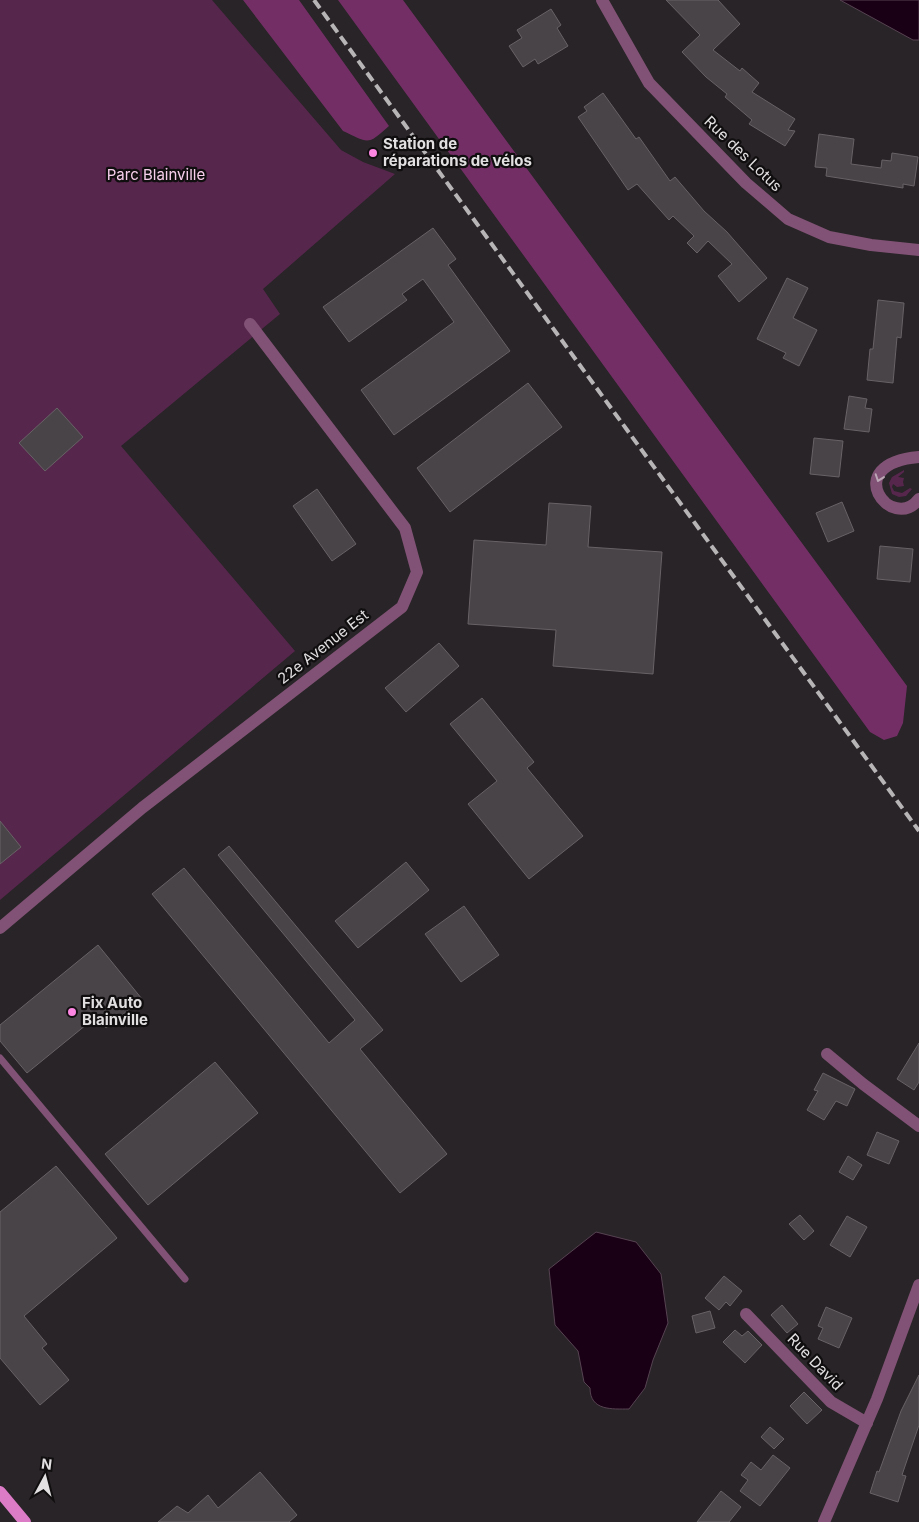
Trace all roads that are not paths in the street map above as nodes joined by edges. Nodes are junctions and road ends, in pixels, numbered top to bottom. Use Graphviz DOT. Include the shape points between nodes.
graph roads {
  1 [pos="602,0"];
  2 [pos="919,250"];
  3 [pos="250,324"];
  4 [pos="919,457"];
  5 [pos="919,499"];
  6 [pos="0,928"];
  7 [pos="827,1054"];
  8 [pos="0,1058"];
  9 [pos="919,1126"];
  10 [pos="185,1278"];
  11 [pos="919,1285"];
  12 [pos="746,1314"];
  13 [pos="868,1423"];
  14 [pos="0,1492"];
  15 [pos="26,1522"];
  16 [pos="824,1522"];
  1 -- 2 [label="street, Rue des Lotus" via="649,82 746,183 788,218 829,237"];
  3 -- 6 [label="street, 22e Avenue Est" via="405,528 417,572 402,607 142,808"];
  4 -- 5 [label="street, one-way" via="886,466 876,484 881,499 894,508 910,507"];
  7 -- 9 [label="street"];
  8 -- 10 [label="lane"];
  11 -- 13 [label="street"];
  12 -- 13 [label="street, Rue David" via="831,1402"];
  13 -- 16 [label="street"];
  14 -- 15 [label="main road"];
}
